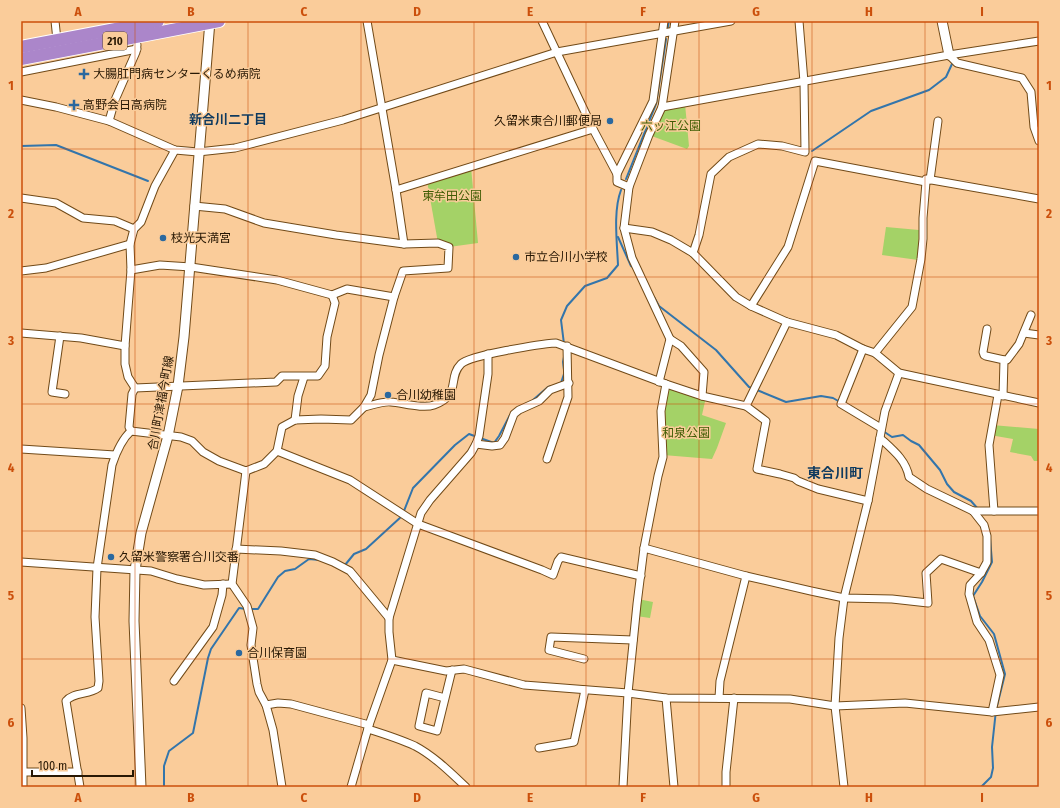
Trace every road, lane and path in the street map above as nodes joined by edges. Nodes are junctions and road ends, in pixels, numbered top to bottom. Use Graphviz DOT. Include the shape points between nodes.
graph roads {
  1 [pos="55,21"];
  2 [pos="158,21"];
  3 [pos="367,21"];
  4 [pos="542,21"];
  5 [pos="664,21"];
  6 [pos="675,21"];
  7 [pos="732,21"];
  8 [pos="799,21"];
  9 [pos="942,21"];
  10 [pos="213,22"];
  11 [pos="674,31"];
  12 [pos="662,34"];
  13 [pos="57,40"];
  14 [pos="1039,41"];
  15 [pos="138,43"];
  16 [pos="21,47"];
  17 [pos="557,52"];
  18 [pos="949,55"];
  19 [pos="21,59"];
  20 [pos="21,72"];
  21 [pos="804,82"];
  22 [pos="21,100"];
  23 [pos="662,107"];
  24 [pos="382,108"];
  25 [pos="109,121"];
  26 [pos="938,121"];
  27 [pos="593,129"];
  28 [pos="1039,141"];
  29 [pos="175,150"];
  30 [pos="198,152"];
  31 [pos="805,152"];
  32 [pos="815,161"];
  33 [pos="617,174"];
  34 [pos="928,181"];
  35 [pos="629,187"];
  36 [pos="396,190"];
  37 [pos="21,198"];
  38 [pos="1039,199"];
  39 [pos="194,206"];
  40 [pos="624,228"];
  41 [pos="134,229"];
  42 [pos="130,244"];
  43 [pos="404,244"];
  44 [pos="693,253"];
  45 [pos="188,266"];
  46 [pos="131,270"];
  47 [pos="21,271"];
  48 [pos="332,295"];
  49 [pos="394,297"];
  50 [pos="751,306"];
  51 [pos="1031,315"];
  52 [pos="787,322"];
  53 [pos="987,329"];
  54 [pos="21,333"];
  55 [pos="1024,333"];
  56 [pos="1039,335"];
  57 [pos="60,336"];
  58 [pos="670,339"];
  59 [pos="564,345"];
  60 [pos="125,346"];
  61 [pos="863,349"];
  62 [pos="875,353"];
  63 [pos="488,354"];
  64 [pos="1004,360"];
  65 [pos="899,373"];
  66 [pos="304,376"];
  67 [pos="569,383"];
  68 [pos="663,383"];
  69 [pos="178,386"];
  70 [pos="135,388"];
  71 [pos="64,394"];
  72 [pos="1000,395"];
  73 [pos="702,396"];
  74 [pos="1039,403"];
  75 [pos="746,406"];
  76 [pos="364,407"];
  77 [pos="295,420"];
  78 [pos="881,428"];
  79 [pos="131,431"];
  80 [pos="168,436"];
  81 [pos="880,438"];
  82 [pos="476,444"];
  83 [pos="21,449"];
  84 [pos="277,451"];
  85 [pos="115,456"];
  86 [pos="547,459"];
  87 [pos="246,471"];
  88 [pos="868,501"];
  89 [pos="973,511"];
  90 [pos="994,511"];
  91 [pos="1039,511"];
  92 [pos="418,524"];
  93 [pos="644,548"];
  94 [pos="236,549"];
  95 [pos="21,562"];
  96 [pos="97,568"];
  97 [pos="136,570"];
  98 [pos="981,573"];
  99 [pos="641,576"];
  100 [pos="746,576"];
  101 [pos="223,584"];
  102 [pos="232,584"];
  103 [pos="844,598"];
  104 [pos="390,618"];
  105 [pos="633,640"];
  106 [pos="584,659"];
  107 [pos="392,660"];
  108 [pos="452,670"];
  109 [pos="174,681"];
  110 [pos="586,690"];
  111 [pos="628,693"];
  112 [pos="445,698"];
  113 [pos="666,698"];
  114 [pos="719,698"];
  115 [pos="734,698"];
  116 [pos="266,704"];
  117 [pos="835,706"];
  118 [pos="1039,707"];
  119 [pos="21,708"];
  120 [pos="992,712"];
  121 [pos="368,727"];
  122 [pos="539,748"];
  123 [pos="22,772"];
  124 [pos="78,772"];
  125 [pos="23,787"];
  126 [pos="80,787"];
  127 [pos="141,787"];
  128 [pos="282,787"];
  129 [pos="351,787"];
  130 [pos="466,787"];
  131 [pos="623,787"];
  132 [pos="674,787"];
  133 [pos="726,787"];
  134 [pos="844,787"];
  1 -- 13 [label="street"];
  2 -- 13 [label="highway, 210"];
  3 -- 24 [label="street"];
  4 -- 17 [label="street"];
  5 -- 12 [label="street"];
  6 -- 11 [label="street"];
  7 -- 11 [label="street"];
  8 -- 21 [label="street"];
  9 -- 18 [label="street"];
  10 -- 15 [label="highway, 210"];
  10 -- 30 [label="street, 合川町津福今町線"];
  11 -- 12 [label="street"];
  11 -- 23 [label="street"];
  12 -- 17 [label="street"];
  12 -- 33 [label="street" via="654,101"];
  13 -- 16 [label="highway, 210"];
  14 -- 18 [label="street"];
  15 -- 19 [label="highway, 210"];
  15 -- 20 [label="street"];
  15 -- 25 [label="street" via="114,100"];
  17 -- 24 [label="street"];
  17 -- 27 [label="street"];
  18 -- 21 [label="street"];
  18 -- 28 [label="street" via="956,63 1022,78 1031,92 1034,127"];
  21 -- 23 [label="street"];
  21 -- 31 [label="street"];
  22 -- 25 [label="street"];
  23 -- 35 [label="street"];
  24 -- 30 [label="street" via="235,148"];
  24 -- 36 [label="street"];
  25 -- 29 [label="street"];
  26 -- 34 [label="street"];
  27 -- 33 [label="street"];
  27 -- 36 [label="street"];
  29 -- 30 [label="street"];
  29 -- 41 [label="street" via="155,186 141,222"];
  30 -- 39 [label="street, 合川町津福今町線"];
  31 -- 32 [label="street"];
  31 -- 44 [label="street" via="782,146 758,144 729,157 711,174"];
  32 -- 34 [label="street"];
  32 -- 50 [label="street" via="788,247"];
  33 -- 35 [label="street" via="617,182"];
  34 -- 38 [label="street"];
  34 -- 62 [label="street" via="922,218 921,259 912,307"];
  35 -- 40 [label="street"];
  36 -- 43 [label="street"];
  37 -- 41 [label="street" via="56,203 83,218 115,221"];
  39 -- 43 [label="street" via="225,209 264,223"];
  39 -- 45 [label="street, 合川町津福今町線"];
  40 -- 44 [label="street" via="652,232"];
  40 -- 58 [label="street" via="632,258"];
  41 -- 42 [label="street"];
  42 -- 46 [label="street"];
  42 -- 47 [label="street" via="46,268"];
  43 -- 49 [label="street" via="438,243 449,247 448,268 403,271"];
  44 -- 50 [label="street" via="736,297"];
  45 -- 46 [label="street" via="160,265"];
  45 -- 48 [label="street" via="277,280"];
  45 -- 69 [label="street, 合川町津福今町線"];
  46 -- 60 [label="street"];
  48 -- 49 [label="street" via="347,289"];
  48 -- 66 [label="street" via="335,303 327,337 325,366 318,376"];
  49 -- 76 [label="street" via="371,395"];
  50 -- 52 [label="street"];
  51 -- 55 [label="street"];
  52 -- 61 [label="street" via="836,335"];
  52 -- 75 [label="street"];
  53 -- 64 [label="street" via="984,355"];
  54 -- 57 [label="street"];
  55 -- 56 [label="street"];
  55 -- 64 [label="street" via="1019,344 1007,360"];
  57 -- 60 [label="street"];
  57 -- 71 [label="street" via="52,392"];
  58 -- 68 [label="street"];
  58 -- 73 [label="street" via="681,346 704,372"];
  59 -- 63 [label="street" via="546,343"];
  59 -- 67 [label="street"];
  59 -- 68 [label="street"];
  60 -- 70 [label="street" via="128,377"];
  61 -- 62 [label="street"];
  61 -- 78 [label="street" via="841,404"];
  62 -- 65 [label="street"];
  63 -- 76 [label="street" via="461,364 456,373 453,390 447,398 433,406 390,402"];
  63 -- 82 [label="street" via="488,374"];
  64 -- 72 [label="street"];
  65 -- 72 [label="street"];
  65 -- 78 [label="street"];
  66 -- 69 [label="street" via="282,376 276,382"];
  66 -- 77 [label="street"];
  67 -- 82 [label="street" via="550,390 539,401 514,414 506,438 500,445"];
  67 -- 86 [label="street" via="568,397"];
  68 -- 73 [label="street"];
  68 -- 93 [label="street" via="663,458"];
  69 -- 70 [label="street"];
  69 -- 80 [label="street, 合川町津福今町線"];
  70 -- 79 [label="street" via="132,394 129,427"];
  72 -- 74 [label="street"];
  72 -- 90 [label="street" via="989,445"];
  73 -- 75 [label="street"];
  75 -- 88 [label="street" via="766,421 757,469 794,478 818,489"];
  76 -- 77 [label="street" via="351,420"];
  77 -- 84 [label="street" via="282,427"];
  78 -- 81 [label="street"];
  79 -- 80 [label="street"];
  79 -- 85 [label="street" via="125,436"];
  80 -- 87 [label="street" via="181,437 219,461"];
  80 -- 97 [label="street, 合川町津福今町線" via="141,532"];
  81 -- 88 [label="street"];
  81 -- 89 [label="street" via="900,457 908,469 909,478"];
  82 -- 92 [label="street" via="430,500 421,513"];
  83 -- 85 [label="street"];
  84 -- 87 [label="street" via="264,464"];
  84 -- 92 [label="street" via="350,480"];
  85 -- 96 [label="street"];
  87 -- 94 [label="street"];
  88 -- 103 [label="street"];
  89 -- 90 [label="street"];
  89 -- 98 [label="street" via="984,525 987,536 987,562"];
  90 -- 91 [label="street"];
  92 -- 99 [label="street" via="553,575 561,557"];
  92 -- 104 [label="street"];
  93 -- 99 [label="street"];
  93 -- 100 [label="street"];
  94 -- 102 [label="street"];
  94 -- 104 [label="street" via="315,555 333,562 350,571"];
  95 -- 96 [label="street"];
  96 -- 97 [label="street"];
  96 -- 124 [label="street" via="95,618 98,688 69,697 66,701"];
  97 -- 101 [label="street" via="151,571 204,585"];
  97 -- 127 [label="street, 合川町津福今町線" via="134,621"];
  98 -- 103 [label="street" via="941,559 926,572 928,603"];
  98 -- 120 [label="street" via="970,584 969,594 977,622 990,640 1000,675"];
  99 -- 105 [label="street"];
  100 -- 103 [label="street"];
  100 -- 114 [label="street" via="720,681"];
  101 -- 102 [label="street"];
  101 -- 109 [label="street" via="213,627"];
  102 -- 116 [label="street" via="247,606 253,628 252,645 259,692"];
  103 -- 117 [label="street"];
  104 -- 107 [label="street"];
  105 -- 106 [label="street" via="551,637 548,650"];
  105 -- 111 [label="street"];
  107 -- 108 [label="street"];
  107 -- 121 [label="street"];
  108 -- 110 [label="street" via="464,669 524,685"];
  108 -- 112 [label="street"];
  110 -- 111 [label="street"];
  110 -- 122 [label="street" via="574,742"];
  111 -- 113 [label="street"];
  111 -- 131 [label="street"];
  112 -- 112 [label="street" via="437,731 419,726 426,693"];
  113 -- 114 [label="street"];
  113 -- 132 [label="street"];
  114 -- 115 [label="street"];
  115 -- 117 [label="street" via="790,699"];
  115 -- 133 [label="street"];
  116 -- 121 [label="street" via="291,704"];
  116 -- 128 [label="street"];
  117 -- 120 [label="street" via="904,703"];
  117 -- 134 [label="street"];
  118 -- 120 [label="street"];
  119 -- 123 [label="street"];
  121 -- 129 [label="street"];
  121 -- 130 [label="street" via="416,746"];
  123 -- 124 [label="street"];
  123 -- 125 [label="street"];
  124 -- 126 [label="street"];
}
